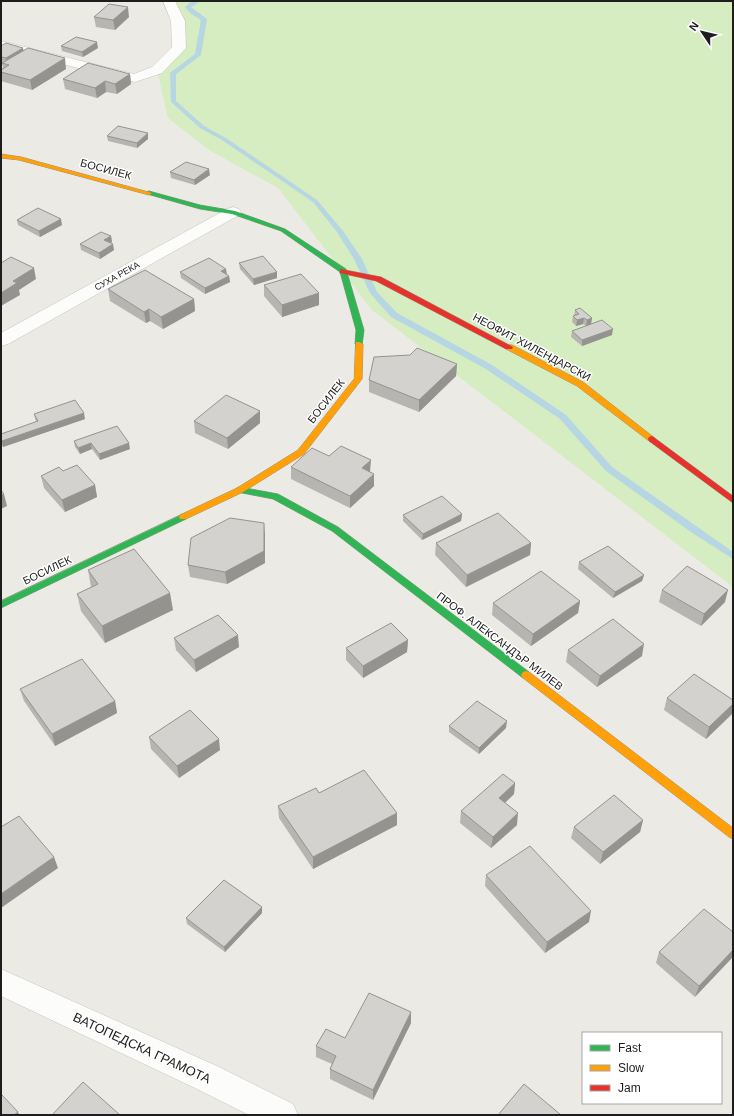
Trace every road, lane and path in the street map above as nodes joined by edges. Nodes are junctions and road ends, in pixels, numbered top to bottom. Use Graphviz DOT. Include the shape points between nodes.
graph roads {
  1 [pos="169,1"];
  2 [pos="1,45"];
  3 [pos="1,156"];
  4 [pos="233,212"];
  5 [pos="343,271"];
  6 [pos="1,340"];
  7 [pos="240,490"];
  8 [pos="733,500"];
  9 [pos="1,605"];
  10 [pos="733,834"];
  11 [pos="1,982"];
  12 [pos="282,1115"];
  1 -- 2 [label="street" via="178,20 179,48 157,70 135,78"];
  3 -- 4 [label="street, БОСИЛЕК" via="19,158 200,207"];
  4 -- 5 [label="street, БОСИЛЕК" via="283,230"];
  4 -- 6 [label="street, СУХА РЕКА"];
  5 -- 7 [label="street, БОСИЛЕК" via="360,330 358,379 301,452"];
  5 -- 8 [label="street, НЕОФИТ ХИЛЕНДАРСКИ" via="378,279 580,384"];
  7 -- 9 [label="street, БОСИЛЕК"];
  7 -- 10 [label="street, ПРОФ. АЛЕКСАНДЪР МИЛЕВ" via="275,496 335,529"];
  11 -- 12 [label="street, ВАТОПЕДСКА ГРАМОТА"];
}
